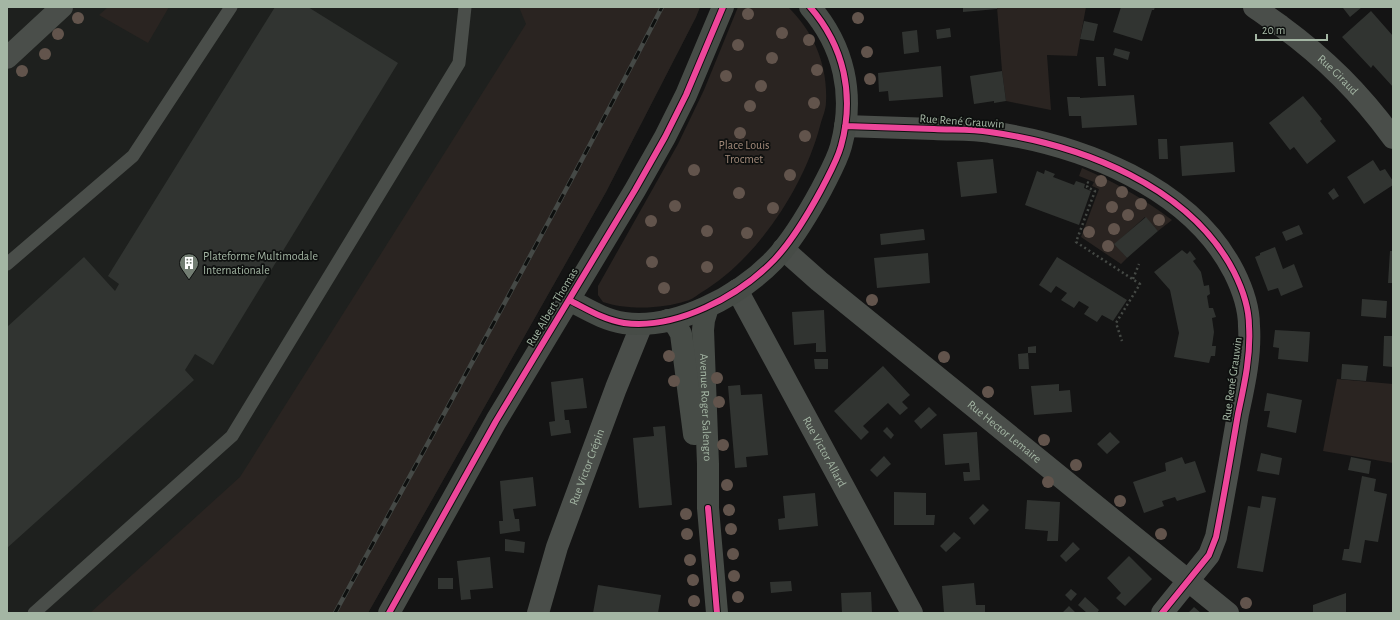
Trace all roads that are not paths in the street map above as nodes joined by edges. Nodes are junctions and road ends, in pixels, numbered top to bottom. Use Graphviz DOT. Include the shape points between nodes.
graph roads {
  1 [pos="62,7"];
  2 [pos="231,7"];
  3 [pos="465,7"];
  4 [pos="723,7"];
  5 [pos="810,7"];
  6 [pos="1254,7"];
  7 [pos="7,58"];
  8 [pos="845,126"];
  9 [pos="1393,138"];
  10 [pos="783,249"];
  11 [pos="7,264"];
  12 [pos="737,290"];
  13 [pos="569,300"];
  14 [pos="708,307"];
  15 [pos="668,320"];
  16 [pos="642,324"];
  17 [pos="708,508"];
  18 [pos="1187,581"];
  19 [pos="34,613"];
  20 [pos="388,613"];
  21 [pos="538,613"];
  22 [pos="717,613"];
  23 [pos="912,613"];
  24 [pos="1162,613"];
  25 [pos="1228,613"];
  1 -- 7 [label="street"];
  2 -- 11 [label="lane" via="133,156"];
  3 -- 19 [label="lane" via="459,63 232,436"];
  4 -- 13 [label="street, Rue Albert Thomas" via="686,95 665,137"];
  5 -- 8 [label="street" via="824,23 841,59 847,103"];
  6 -- 9 [label="street, Rue Giraud" via="1301,41 1345,80"];
  8 -- 10 [label="street" via="833,167 804,219"];
  8 -- 18 [label="street, Rue René Grauwin" via="989,132 1041,142 1083,155 1133,177 1171,200 1208,232 1218,245 1241,288 1248,312 1248,360 1216,537 1209,555"];
  10 -- 12 [label="street" via="773,261"];
  10 -- 18 [label="street, Rue Hector Lemaire"];
  12 -- 14 [label="street"];
  12 -- 23 [label="street, Rue Victor Allard"];
  13 -- 16 [label="street" via="599,316 625,323"];
  13 -- 20 [label="street, Rue Albert Thomas" via="496,421"];
  14 -- 15 [label="street"];
  14 -- 17 [label="street, Avenue Roger Salengro" via="703,330"];
  15 -- 16 [label="street"];
  15 -- 17 [label="street, Avenue Roger Salengro" via="676,325 681,334 695,446"];
  16 -- 21 [label="street, Rue Victor Crépin" via="557,547"];
  17 -- 22 [label="street, Avenue Roger Salengro"];
  18 -- 24 [label="street, Rue René Grauwin"];
  18 -- 25 [label="street, Rue Hector Lemaire"];
}
